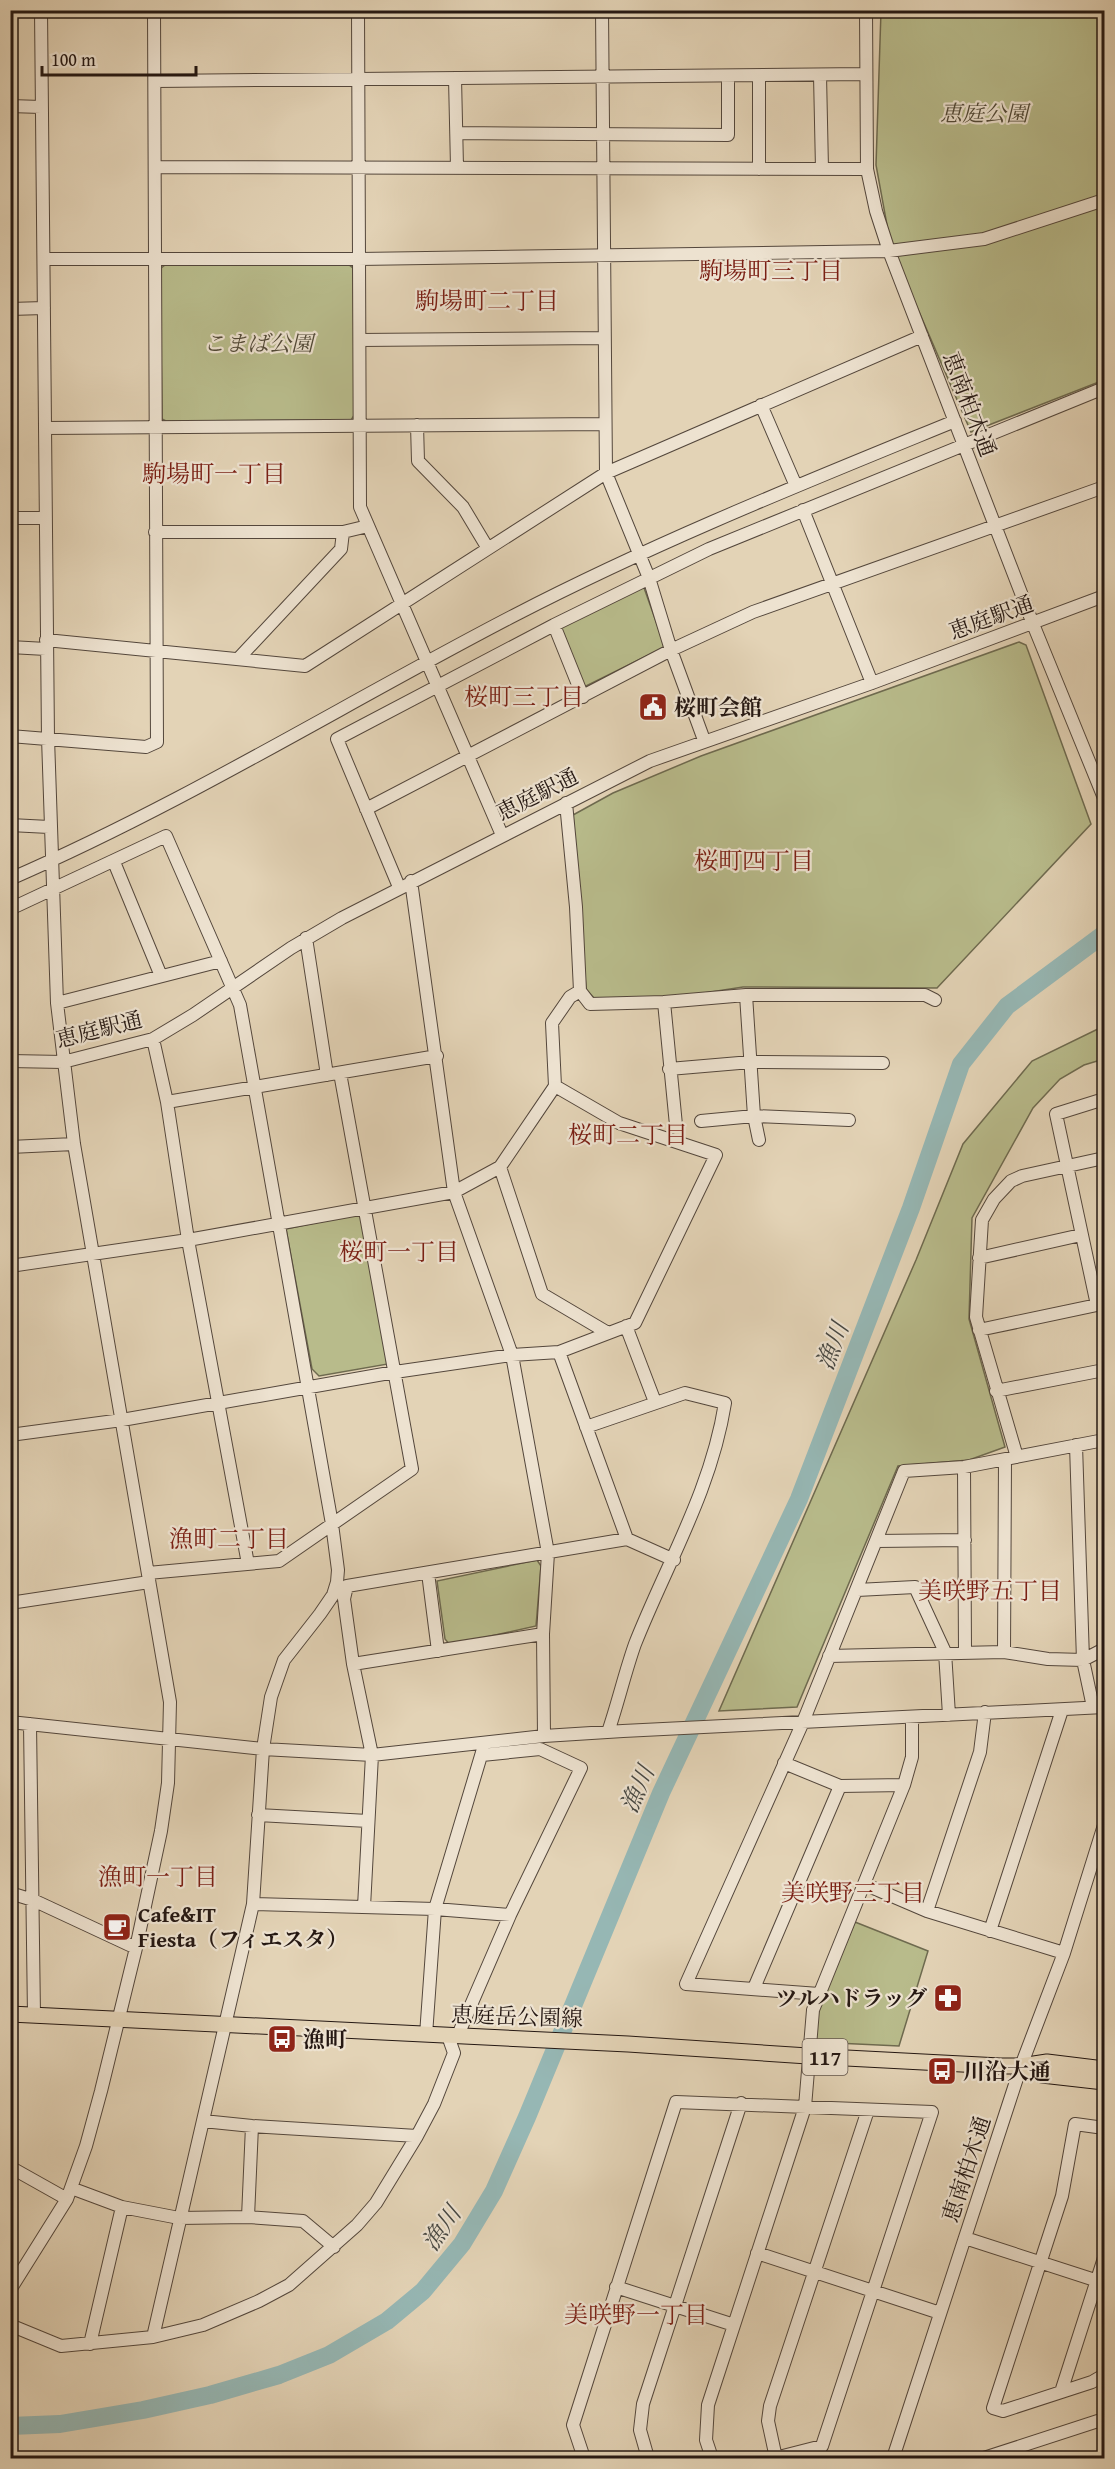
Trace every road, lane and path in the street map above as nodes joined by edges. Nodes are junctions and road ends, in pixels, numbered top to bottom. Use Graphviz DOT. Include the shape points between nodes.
graph roads {
  1 [pos="42,10"];
  2 [pos="154,10"];
  3 [pos="358,10"];
  4 [pos="602,10"];
  5 [pos="866,10"];
  6 [pos="866,74"];
  7 [pos="820,75"];
  8 [pos="604,76"];
  9 [pos="728,76"];
  10 [pos="759,76"];
  11 [pos="359,78"];
  12 [pos="455,78"];
  13 [pos="155,81"];
  14 [pos="10,106"];
  15 [pos="41,106"];
  16 [pos="457,134"];
  17 [pos="603,135"];
  18 [pos="359,166"];
  19 [pos="156,167"];
  20 [pos="457,167"];
  21 [pos="604,169"];
  22 [pos="759,169"];
  23 [pos="822,169"];
  24 [pos="867,169"];
  25 [pos="1104,200"];
  26 [pos="889,251"];
  27 [pos="605,256"];
  28 [pos="156,258"];
  29 [pos="44,259"];
  30 [pos="359,259"];
  31 [pos="44,308"];
  32 [pos="10,309"];
  33 [pos="922,336"];
  34 [pos="604,338"];
  35 [pos="360,340"];
  36 [pos="1104,388"];
  37 [pos="761,405"];
  38 [pos="955,421"];
  39 [pos="359,424"];
  40 [pos="604,424"];
  41 [pos="417,425"];
  42 [pos="157,426"];
  43 [pos="45,428"];
  44 [pos="963,444"];
  45 [pos="606,473"];
  46 [pos="796,486"];
  47 [pos="1104,488"];
  48 [pos="803,510"];
  49 [pos="10,518"];
  50 [pos="46,518"];
  51 [pos="368,526"];
  52 [pos="995,527"];
  53 [pos="155,532"];
  54 [pos="343,532"];
  55 [pos="487,548"];
  56 [pos="640,553"];
  57 [pos="650,578"];
  58 [pos="834,584"];
  59 [pos="1104,596"];
  60 [pos="401,604"];
  61 [pos="1033,624"];
  62 [pos="554,625"];
  63 [pos="46,645"];
  64 [pos="10,647"];
  65 [pos="157,650"];
  66 [pos="671,650"];
  67 [pos="238,658"];
  68 [pos="427,663"];
  69 [pos="872,683"];
  70 [pos="438,686"];
  71 [pos="583,697"];
  72 [pos="10,736"];
  73 [pos="48,738"];
  74 [pos="704,740"];
  75 [pos="469,756"];
  76 [pos="1104,798"];
  77 [pos="566,803"];
  78 [pos="366,809"];
  79 [pos="10,825"];
  80 [pos="50,827"];
  81 [pos="502,835"];
  82 [pos="51,861"];
  83 [pos="114,862"];
  84 [pos="10,879"];
  85 [pos="411,881"];
  86 [pos="399,887"];
  87 [pos="54,891"];
  88 [pos="10,909"];
  89 [pos="306,938"];
  90 [pos="221,961"];
  91 [pos="161,976"];
  92 [pos="232,988"];
  93 [pos="580,991"];
  94 [pos="746,995"];
  95 [pos="935,1000"];
  96 [pos="664,1002"];
  97 [pos="57,1003"];
  98 [pos="153,1039"];
  99 [pos="437,1056"];
  100 [pos="10,1060"];
  101 [pos="63,1062"];
  102 [pos="751,1062"];
  103 [pos="883,1063"];
  104 [pos="669,1069"];
  105 [pos="340,1072"];
  106 [pos="327,1075"];
  107 [pos="555,1086"];
  108 [pos="256,1087"];
  109 [pos="1104,1099"];
  110 [pos="167,1102"];
  111 [pos="754,1116"];
  112 [pos="849,1120"];
  113 [pos="701,1121"];
  114 [pos="676,1125"];
  115 [pos="759,1140"];
  116 [pos="74,1144"];
  117 [pos="10,1147"];
  118 [pos="1104,1158"];
  119 [pos="500,1167"];
  120 [pos="1066,1167"];
  121 [pos="454,1192"];
  122 [pos="363,1209"];
  123 [pos="279,1222"];
  124 [pos="1081,1235"];
  125 [pos="188,1240"];
  126 [pos="92,1255"];
  127 [pos="979,1258"];
  128 [pos="10,1266"];
  129 [pos="626,1326"];
  130 [pos="980,1330"];
  131 [pos="608,1333"];
  132 [pos="559,1352"];
  133 [pos="512,1355"];
  134 [pos="1104,1370"];
  135 [pos="394,1372"];
  136 [pos="308,1388"];
  137 [pos="996,1391"];
  138 [pos="219,1402"];
  139 [pos="655,1402"];
  140 [pos="122,1420"];
  141 [pos="586,1426"];
  142 [pos="10,1435"];
  143 [pos="1104,1440"];
  144 [pos="1076,1445"];
  145 [pos="1011,1459"];
  146 [pos="963,1467"];
  147 [pos="332,1524"];
  148 [pos="627,1539"];
  149 [pos="965,1540"];
  150 [pos="876,1542"];
  151 [pos="548,1553"];
  152 [pos="674,1560"];
  153 [pos="248,1564"];
  154 [pos="428,1573"];
  155 [pos="148,1578"];
  156 [pos="857,1590"];
  157 [pos="10,1603"];
  158 [pos="543,1634"];
  159 [pos="1104,1649"];
  160 [pos="438,1651"];
  161 [pos="966,1651"];
  162 [pos="945,1652"];
  163 [pos="1004,1652"];
  164 [pos="830,1656"];
  165 [pos="1083,1660"];
  166 [pos="353,1664"];
  167 [pos="1099,1707"];
  168 [pos="1062,1710"];
  169 [pos="985,1712"];
  170 [pos="949,1715"];
  171 [pos="912,1717"];
  172 [pos="10,1722"];
  173 [pos="803,1722"];
  174 [pos="30,1724"];
  175 [pos="608,1732"];
  176 [pos="544,1736"];
  177 [pos="169,1740"];
  178 [pos="262,1749"];
  179 [pos="483,1749"];
  180 [pos="372,1755"];
  181 [pos="784,1763"];
  182 [pos="904,1785"];
  183 [pos="840,1786"];
  184 [pos="258,1815"];
  185 [pos="368,1821"];
  186 [pos="1104,1825"];
  187 [pos="1102,1842"];
  188 [pos="864,1884"];
  189 [pos="10,1893"];
  190 [pos="33,1900"];
  191 [pos="253,1904"];
  192 [pos="364,1907"];
  193 [pos="435,1909"];
  194 [pos="927,1911"];
  195 [pos="510,1915"];
  196 [pos="990,1931"];
  197 [pos="136,1948"];
  198 [pos="1064,1953"];
  199 [pos="754,1988"];
  200 [pos="819,1994"];
  201 [pos="10,2014"];
  202 [pos="34,2015"];
  203 [pos="118,2020"];
  204 [pos="227,2023"];
  205 [pos="426,2035"];
  206 [pos="453,2036"];
  207 [pos="808,2056"];
  208 [pos="1021,2066"];
  209 [pos="1104,2069"];
  210 [pos="1104,2082"];
  211 [pos="741,2103"];
  212 [pos="805,2107"];
  213 [pos="868,2110"];
  214 [pos="202,2121"];
  215 [pos="252,2126"];
  216 [pos="1104,2127"];
  217 [pos="417,2136"];
  218 [pos="10,2167"];
  219 [pos="69,2194"];
  220 [pos="122,2207"];
  221 [pos="248,2217"];
  222 [pos="179,2218"];
  223 [pos="965,2238"];
  224 [pos="334,2247"];
  225 [pos="757,2253"];
  226 [pos="1104,2258"];
  227 [pos="1040,2263"];
  228 [pos="814,2273"];
  229 [pos="1101,2282"];
  230 [pos="616,2287"];
  231 [pos="10,2290"];
  232 [pos="872,2292"];
  233 [pos="675,2306"];
  234 [pos="940,2313"];
  235 [pos="10,2325"];
  236 [pos="734,2325"];
  237 [pos="153,2337"];
  238 [pos="90,2344"];
  239 [pos="1104,2375"];
  240 [pos="1061,2392"];
  241 [pos="1104,2419"];
  242 [pos="584,2458"];
  243 [pos="648,2458"];
  244 [pos="712,2458"];
  245 [pos="775,2458"];
  246 [pos="893,2458"];
  247 [pos="984,2458"];
  1 -- 15 [label="street"];
  2 -- 13 [label="street"];
  3 -- 11 [label="street"];
  4 -- 8 [label="street"];
  5 -- 6 [label="street, 恵南柏木通"];
  6 -- 7 [label="street"];
  6 -- 24 [label="street, 恵南柏木通"];
  7 -- 10 [label="street"];
  7 -- 23 [label="street"];
  8 -- 9 [label="street"];
  8 -- 12 [label="street"];
  8 -- 17 [label="street"];
  9 -- 10 [label="street"];
  9 -- 17 [label="street" via="728,135"];
  10 -- 22 [label="street"];
  11 -- 12 [label="street"];
  11 -- 13 [label="street"];
  11 -- 18 [label="street"];
  12 -- 16 [label="street"];
  13 -- 19 [label="street"];
  14 -- 15 [label="street"];
  15 -- 29 [label="street"];
  16 -- 17 [label="street"];
  16 -- 20 [label="street"];
  17 -- 21 [label="street"];
  18 -- 19 [label="street"];
  18 -- 20 [label="street"];
  18 -- 30 [label="street"];
  19 -- 28 [label="street"];
  20 -- 21 [label="street"];
  21 -- 22 [label="street"];
  21 -- 27 [label="street"];
  22 -- 23 [label="street"];
  23 -- 24 [label="street"];
  24 -- 26 [label="street, 恵南柏木通"];
  25 -- 26 [label="street" via="984,239"];
  26 -- 27 [label="street"];
  26 -- 33 [label="street, 恵南柏木通"];
  27 -- 30 [label="street"];
  27 -- 34 [label="street"];
  28 -- 29 [label="street"];
  28 -- 30 [label="street"];
  28 -- 42 [label="street"];
  29 -- 31 [label="street"];
  30 -- 35 [label="street"];
  31 -- 32 [label="street"];
  31 -- 43 [label="street"];
  33 -- 37 [label="street"];
  33 -- 38 [label="street, 恵南柏木通"];
  34 -- 35 [label="street"];
  34 -- 40 [label="street"];
  35 -- 39 [label="street"];
  36 -- 44 [label="street"];
  37 -- 45 [label="street"];
  37 -- 46 [label="street"];
  38 -- 44 [label="street, 恵南柏木通"];
  38 -- 46 [label="street"];
  39 -- 41 [label="street"];
  39 -- 42 [label="street"];
  39 -- 51 [label="street" via="360,507"];
  40 -- 41 [label="street"];
  40 -- 45 [label="street"];
  41 -- 55 [label="street" via="417,461 463,507"];
  42 -- 43 [label="street"];
  42 -- 53 [label="street"];
  43 -- 50 [label="street"];
  44 -- 48 [label="street"];
  44 -- 52 [label="street, 恵南柏木通"];
  45 -- 55 [label="street"];
  45 -- 56 [label="street"];
  46 -- 56 [label="street"];
  47 -- 52 [label="street"];
  48 -- 57 [label="street"];
  48 -- 58 [label="street"];
  49 -- 50 [label="street"];
  50 -- 63 [label="street"];
  51 -- 54 [label="street"];
  51 -- 60 [label="street"];
  52 -- 58 [label="street"];
  52 -- 61 [label="street, 恵南柏木通"];
  53 -- 54 [label="street"];
  53 -- 65 [label="street"];
  54 -- 67 [label="street" via="341,549"];
  55 -- 60 [label="street"];
  56 -- 57 [label="street"];
  56 -- 68 [label="street"];
  57 -- 62 [label="street"];
  57 -- 66 [label="street"];
  58 -- 66 [label="street" via="753,612"];
  58 -- 69 [label="street"];
  59 -- 61 [label="street, 恵庭駅通"];
  60 -- 67 [label="street" via="305,666"];
  60 -- 68 [label="street"];
  61 -- 69 [label="street, 恵庭駅通"];
  61 -- 76 [label="street, 恵南柏木通"];
  62 -- 70 [label="street"];
  62 -- 71 [label="street"];
  63 -- 64 [label="street"];
  63 -- 65 [label="street"];
  63 -- 73 [label="street"];
  65 -- 67 [label="street"];
  65 -- 73 [label="street" via="157,742 146,747"];
  66 -- 71 [label="street"];
  66 -- 74 [label="street"];
  68 -- 70 [label="street"];
  68 -- 82 [label="street"];
  69 -- 74 [label="street, 恵庭駅通"];
  70 -- 75 [label="street"];
  70 -- 78 [label="street" via="337,739"];
  71 -- 75 [label="street"];
  72 -- 73 [label="street"];
  73 -- 80 [label="street"];
  74 -- 77 [label="street, 恵庭駅通" via="650,761"];
  75 -- 78 [label="street"];
  75 -- 81 [label="street"];
  77 -- 81 [label="street, 恵庭駅通"];
  77 -- 93 [label="street"];
  78 -- 86 [label="street"];
  79 -- 80 [label="street"];
  80 -- 82 [label="street"];
  81 -- 85 [label="street, 恵庭駅通"];
  82 -- 84 [label="street"];
  82 -- 87 [label="street"];
  83 -- 87 [label="street"];
  83 -- 90 [label="street" via="166,836"];
  83 -- 91 [label="street"];
  85 -- 86 [label="street, 恵庭駅通"];
  85 -- 99 [label="street"];
  86 -- 89 [label="street, 恵庭駅通"];
  87 -- 88 [label="street"];
  87 -- 97 [label="street"];
  89 -- 92 [label="street, 恵庭駅通"];
  89 -- 106 [label="street"];
  90 -- 91 [label="street"];
  90 -- 92 [label="street"];
  91 -- 97 [label="street"];
  92 -- 98 [label="street, 恵庭駅通"];
  92 -- 108 [label="street" via="240,1005"];
  93 -- 96 [label="street" via="590,1004"];
  93 -- 107 [label="street" via="570,997 552,1023"];
  94 -- 95 [label="street" via="925,995"];
  94 -- 96 [label="street"];
  94 -- 102 [label="street"];
  96 -- 104 [label="street"];
  97 -- 101 [label="street"];
  98 -- 101 [label="street, 恵庭駅通"];
  98 -- 110 [label="street"];
  99 -- 105 [label="street"];
  99 -- 121 [label="street"];
  100 -- 101 [label="street, 恵庭駅通"];
  101 -- 116 [label="street"];
  102 -- 103 [label="street"];
  102 -- 104 [label="street"];
  102 -- 111 [label="street"];
  104 -- 114 [label="street"];
  105 -- 106 [label="street"];
  105 -- 122 [label="street"];
  106 -- 108 [label="street"];
  107 -- 119 [label="street"];
  107 -- 129 [label="street" via="619,1123 716,1155 635,1323"];
  108 -- 110 [label="street"];
  108 -- 123 [label="street"];
  109 -- 120 [label="street" via="1056,1114"];
  110 -- 125 [label="street"];
  111 -- 112 [label="street"];
  111 -- 113 [label="street"];
  111 -- 115 [label="street"];
  116 -- 117 [label="street"];
  116 -- 126 [label="street"];
  118 -- 120 [label="street"];
  119 -- 121 [label="street"];
  119 -- 131 [label="street" via="542,1294"];
  120 -- 124 [label="street"];
  120 -- 127 [label="street" via="1022,1176 1001,1191 982,1220"];
  121 -- 122 [label="street"];
  121 -- 133 [label="street"];
  122 -- 123 [label="street"];
  122 -- 135 [label="street"];
  123 -- 125 [label="street"];
  123 -- 136 [label="street"];
  124 -- 127 [label="street"];
  124 -- 130 [label="street" via="1097,1305"];
  125 -- 126 [label="street"];
  125 -- 138 [label="street"];
  126 -- 128 [label="street"];
  126 -- 140 [label="street"];
  127 -- 130 [label="street" via="976,1317"];
  129 -- 131 [label="street"];
  129 -- 139 [label="street"];
  130 -- 137 [label="street"];
  131 -- 132 [label="street"];
  132 -- 133 [label="street"];
  132 -- 141 [label="street"];
  133 -- 135 [label="street"];
  133 -- 151 [label="street"];
  134 -- 137 [label="street"];
  135 -- 136 [label="street"];
  135 -- 147 [label="street" via="412,1469"];
  136 -- 138 [label="street"];
  136 -- 147 [label="street"];
  137 -- 145 [label="street"];
  138 -- 140 [label="street"];
  138 -- 153 [label="street"];
  139 -- 141 [label="street"];
  139 -- 152 [label="street" via="685,1393 726,1403 701,1496"];
  140 -- 142 [label="street"];
  140 -- 155 [label="street"];
  141 -- 148 [label="street"];
  143 -- 144 [label="street"];
  144 -- 145 [label="street"];
  144 -- 165 [label="street"];
  145 -- 146 [label="street"];
  145 -- 163 [label="street"];
  146 -- 149 [label="street"];
  146 -- 150 [label="street" via="904,1472"];
  147 -- 153 [label="street" via="279,1561"];
  147 -- 178 [label="street" via="338,1582 326,1605 284,1660 272,1696"];
  148 -- 151 [label="street"];
  148 -- 152 [label="street"];
  149 -- 150 [label="street"];
  149 -- 161 [label="street"];
  150 -- 156 [label="street"];
  151 -- 154 [label="street"];
  151 -- 158 [label="street"];
  152 -- 175 [label="street" via="635,1645"];
  153 -- 155 [label="street"];
  154 -- 160 [label="street"];
  154 -- 166 [label="street" via="347,1586 344,1599"];
  155 -- 157 [label="street"];
  155 -- 177 [label="street" via="170,1702"];
  156 -- 162 [label="street" via="915,1587"];
  156 -- 164 [label="street"];
  158 -- 160 [label="street"];
  158 -- 176 [label="street"];
  159 -- 165 [label="street"];
  160 -- 166 [label="street"];
  161 -- 162 [label="street"];
  161 -- 163 [label="street"];
  162 -- 164 [label="street"];
  162 -- 170 [label="street"];
  163 -- 165 [label="street"];
  164 -- 173 [label="street"];
  165 -- 167 [label="street"];
  166 -- 180 [label="street"];
  167 -- 168 [label="street"];
  168 -- 169 [label="street"];
  168 -- 196 [label="street"];
  169 -- 170 [label="street"];
  169 -- 194 [label="street" via="980,1752"];
  170 -- 171 [label="street"];
  171 -- 173 [label="street"];
  171 -- 182 [label="street" via="912,1757"];
  172 -- 174 [label="street"];
  173 -- 175 [label="street"];
  173 -- 181 [label="street"];
  174 -- 177 [label="street"];
  174 -- 190 [label="street"];
  175 -- 176 [label="street"];
  176 -- 179 [label="street"];
  177 -- 178 [label="street"];
  177 -- 197 [label="street" via="161,1831"];
  178 -- 180 [label="street"];
  178 -- 184 [label="street"];
  179 -- 180 [label="street"];
  179 -- 193 [label="street"];
  179 -- 195 [label="street" via="540,1749 581,1768"];
  180 -- 185 [label="street"];
  181 -- 183 [label="street"];
  181 -- 199 [label="street" via="686,1984"];
  182 -- 183 [label="street"];
  182 -- 188 [label="street"];
  183 -- 199 [label="street"];
  184 -- 185 [label="street"];
  184 -- 191 [label="street"];
  185 -- 192 [label="street"];
  186 -- 187 [label="street, 恵南柏木通"];
  187 -- 198 [label="street, 恵南柏木通"];
  188 -- 194 [label="street"];
  188 -- 200 [label="street"];
  189 -- 190 [label="street"];
  190 -- 197 [label="street"];
  190 -- 202 [label="street"];
  191 -- 192 [label="street"];
  191 -- 204 [label="street"];
  192 -- 193 [label="street"];
  193 -- 195 [label="street"];
  193 -- 205 [label="street"];
  194 -- 196 [label="street"];
  195 -- 206 [label="street"];
  196 -- 198 [label="street"];
  197 -- 203 [label="street"];
  198 -- 208 [label="street, 恵南柏木通"];
  199 -- 200 [label="street"];
  200 -- 207 [label="street" via="813,2010"];
  201 -- 202 [label="main road, 恵庭岳公園線 / 117"];
  202 -- 203 [label="main road, 恵庭岳公園線 / 117"];
  203 -- 204 [label="main road, 恵庭岳公園線 / 117"];
  203 -- 219 [label="street" via="89,2135"];
  204 -- 205 [label="main road, 恵庭岳公園線 / 117"];
  204 -- 214 [label="street"];
  205 -- 206 [label="main road, 恵庭岳公園線 / 117"];
  206 -- 207 [label="main road, 恵庭岳公園線 / 117"];
  206 -- 217 [label="street" via="454,2053"];
  207 -- 208 [label="main road, 恵庭岳公園線 / 117"];
  207 -- 212 [label="street"];
  208 -- 209 [label="main road, 恵庭岳公園線 / 117" via="1047,2062"];
  208 -- 210 [label="main road, 恵庭岳公園線 / 117" via="1042,2075"];
  208 -- 223 [label="street, 恵南柏木通"];
  211 -- 212 [label="street"];
  211 -- 230 [label="street" via="676,2102"];
  211 -- 233 [label="street"];
  212 -- 213 [label="street"];
  212 -- 225 [label="street"];
  213 -- 228 [label="street"];
  213 -- 232 [label="street" via="932,2112"];
  214 -- 215 [label="street"];
  214 -- 222 [label="street"];
  215 -- 217 [label="street"];
  215 -- 221 [label="street"];
  216 -- 227 [label="street" via="1075,2124 1062,2196"];
  217 -- 224 [label="street" via="376,2203"];
  218 -- 219 [label="street"];
  219 -- 220 [label="street"];
  219 -- 231 [label="street"];
  220 -- 222 [label="street"];
  220 -- 238 [label="street"];
  221 -- 222 [label="street"];
  221 -- 224 [label="street" via="303,2221"];
  222 -- 237 [label="street"];
  223 -- 227 [label="street"];
  223 -- 234 [label="street, 恵南柏木通"];
  224 -- 237 [label="street" via="290,2286 203,2325"];
  225 -- 228 [label="street"];
  225 -- 236 [label="street"];
  226 -- 229 [label="street"];
  227 -- 229 [label="street"];
  227 -- 240 [label="street" via="993,2408 1003,2411"];
  228 -- 232 [label="street"];
  228 -- 245 [label="street" via="770,2406 768,2421"];
  229 -- 240 [label="street"];
  230 -- 233 [label="street"];
  230 -- 242 [label="street" via="573,2425"];
  232 -- 234 [label="street"];
  232 -- 245 [label="street" via="822,2446"];
  233 -- 236 [label="street"];
  233 -- 243 [label="street" via="643,2404 640,2430"];
  234 -- 246 [label="street, 恵南柏木通"];
  235 -- 238 [label="street" via="61,2346"];
  236 -- 244 [label="street" via="708,2405 706,2439"];
  237 -- 238 [label="street"];
  239 -- 240 [label="street"];
  241 -- 247 [label="street"];
}
